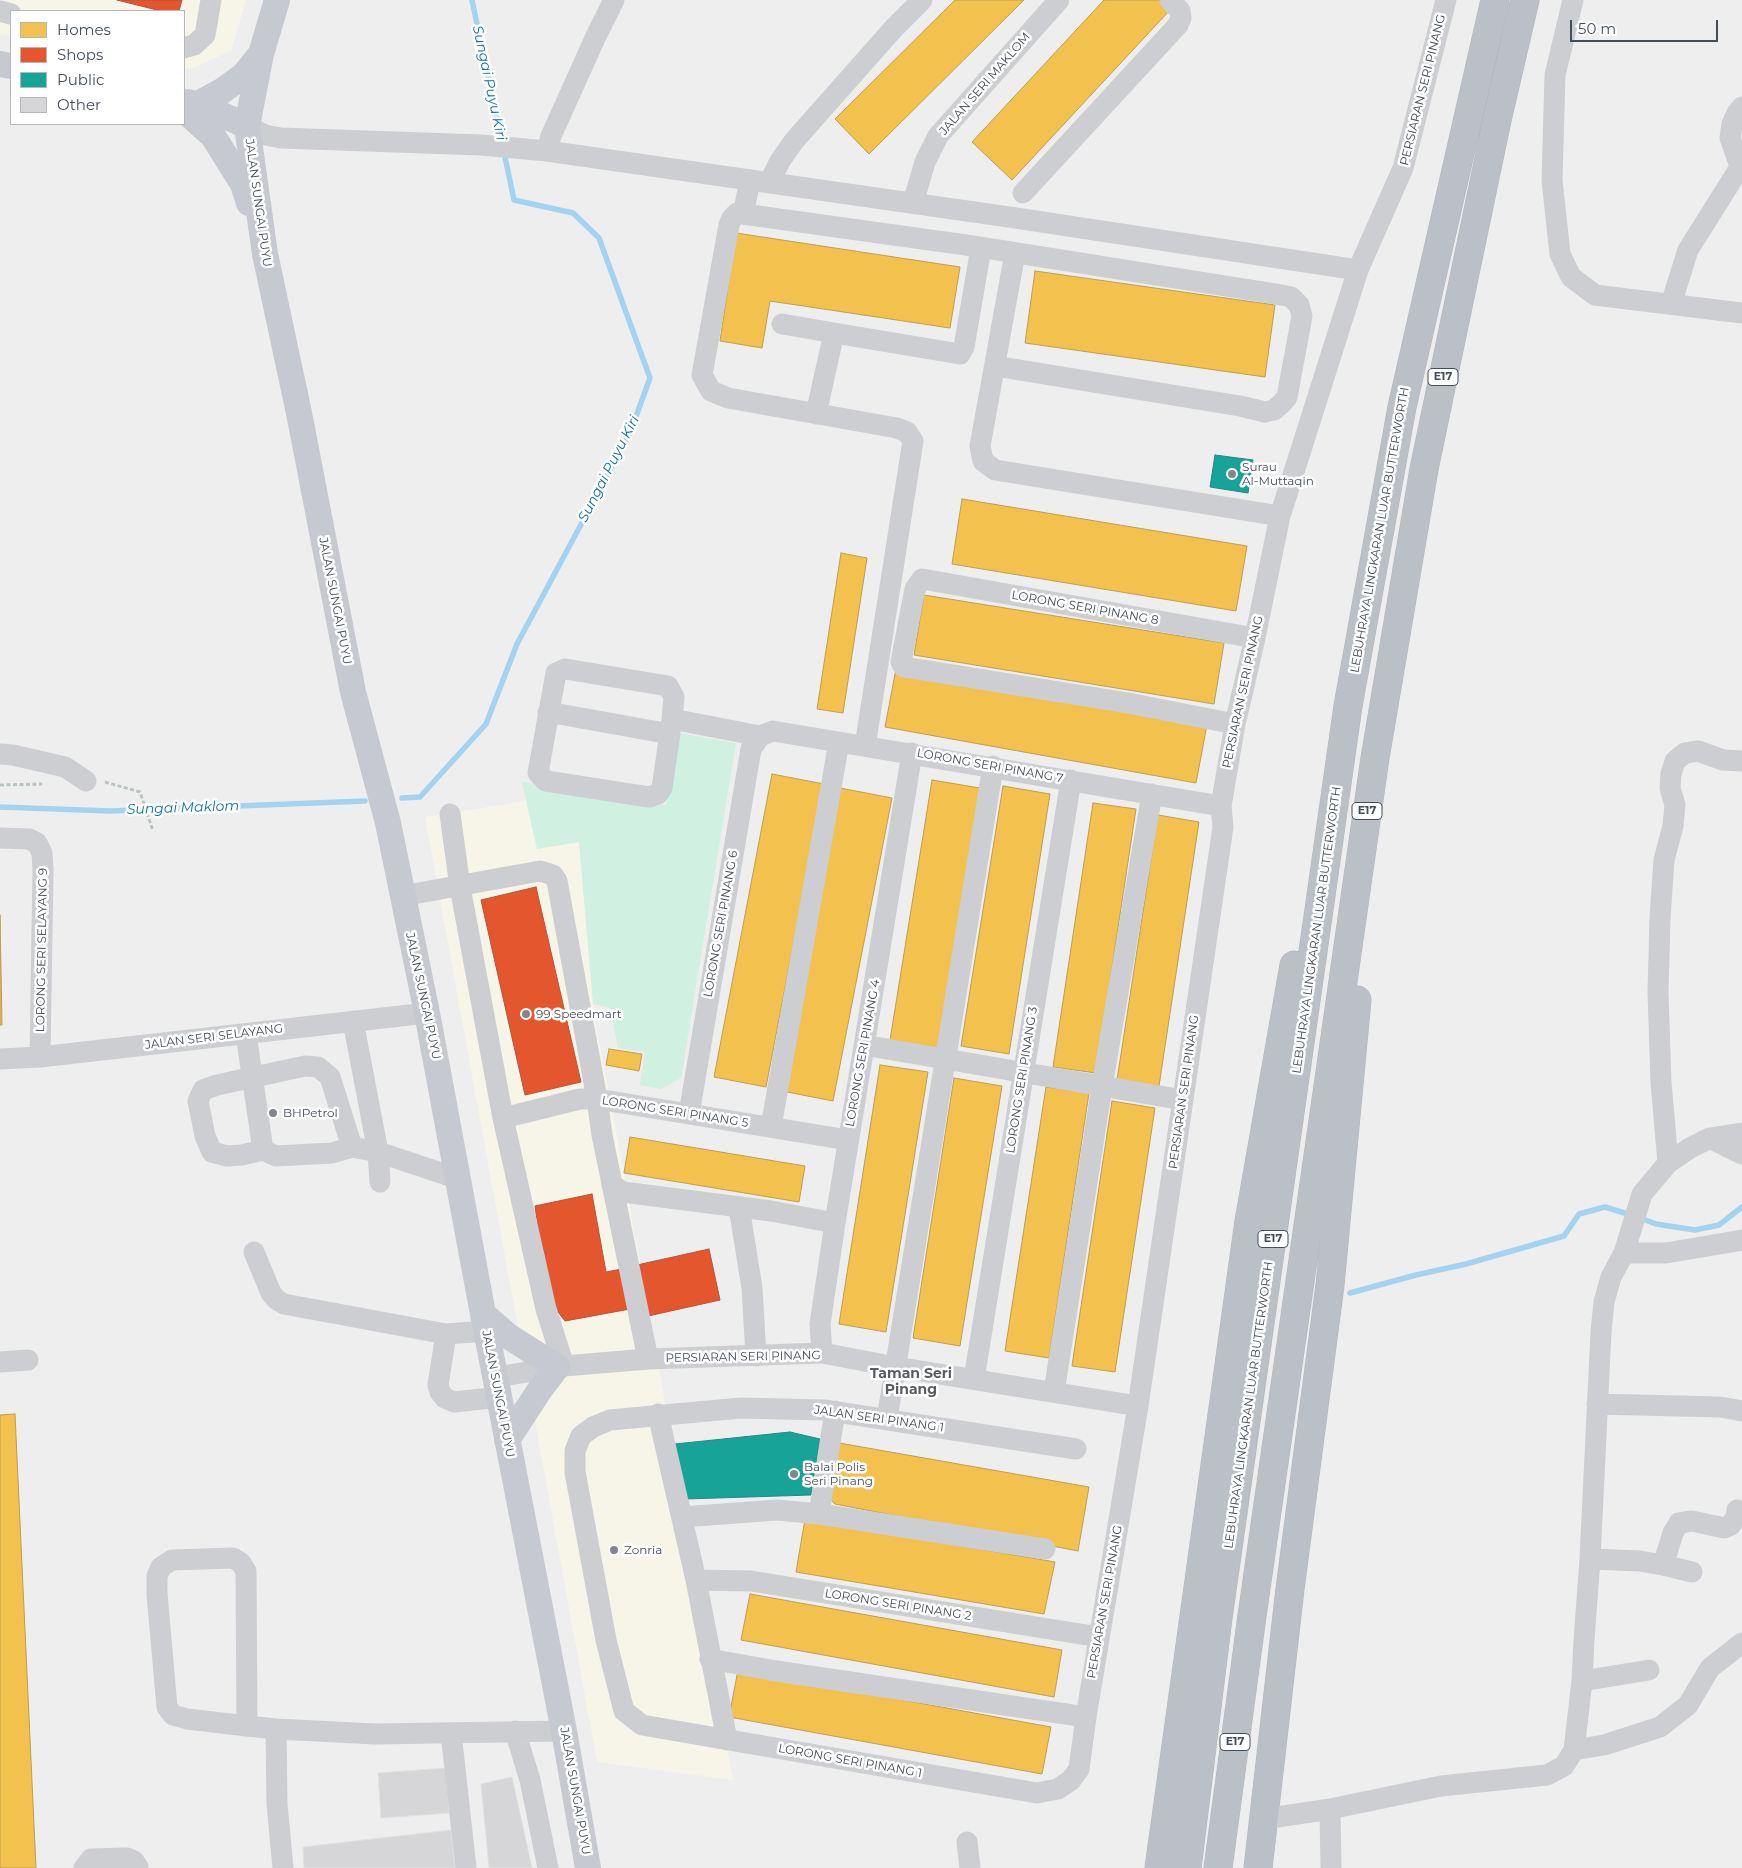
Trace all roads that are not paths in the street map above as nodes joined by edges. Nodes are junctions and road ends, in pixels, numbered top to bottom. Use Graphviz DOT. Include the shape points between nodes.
graph roads {
  1 [pos="211,0"];
  2 [pos="277,0"];
  3 [pos="614,0"];
  4 [pos="922,0"];
  5 [pos="1059,0"];
  6 [pos="1170,0"];
  7 [pos="1446,0"];
  8 [pos="1495,0"];
  9 [pos="1525,0"];
  10 [pos="1573,0"];
  11 [pos="185,48"];
  12 [pos="261,54"];
  13 [pos="188,105"];
  14 [pos="1742,106"];
  15 [pos="247,126"];
  16 [pos="540,150"];
  17 [pos="1741,165"];
  18 [pos="759,182"];
  19 [pos="1023,193"];
  20 [pos="913,203"];
  21 [pos="744,214"];
  22 [pos="981,248"];
  23 [pos="1015,253"];
  24 [pos="265,254"];
  25 [pos="1358,270"];
  26 [pos="1671,304"];
  27 [pos="1742,313"];
  28 [pos="782,324"];
  29 [pos="834,333"];
  30 [pos="995,366"];
  31 [pos="816,414"];
  32 [pos="1280,516"];
  33 [pos="1255,638"];
  34 [pos="548,712"];
  35 [pos="1235,724"];
  36 [pos="671,726"];
  37 [pos="760,736"];
  38 [pos="839,742"];
  39 [pos="865,746"];
  40 [pos="912,753"];
  41 [pos="0,754"];
  42 [pos="1742,761"];
  43 [pos="993,766"];
  44 [pos="1071,780"];
  45 [pos="86,781"];
  46 [pos="1152,794"];
  47 [pos="1221,806"];
  48 [pos="450,814"];
  49 [pos="0,838"];
  50 [pos="1327,861"];
  51 [pos="1359,863"];
  52 [pos="460,886"];
  53 [pos="402,896"];
  54 [pos="428,1013"];
  55 [pos="353,1021"];
  56 [pos="246,1034"];
  57 [pos="864,1045"];
  58 [pos="40,1057"];
  59 [pos="944,1058"];
  60 [pos="0,1059"];
  61 [pos="1024,1072"];
  62 [pos="252,1077"];
  63 [pos="1102,1086"];
  64 [pos="597,1099"];
  65 [pos="1183,1100"];
  66 [pos="689,1114"];
  67 [pos="503,1118"];
  68 [pos="771,1127"];
  69 [pos="1742,1133"];
  70 [pos="1710,1138"];
  71 [pos="848,1140"];
  72 [pos="352,1146"];
  73 [pos="263,1150"];
  74 [pos="378,1152"];
  75 [pos="1742,1154"];
  76 [pos="1668,1163"];
  77 [pos="459,1179"];
  78 [pos="380,1182"];
  79 [pos="612,1185"];
  80 [pos="739,1207"];
  81 [pos="835,1223"];
  82 [pos="1742,1240"];
  83 [pos="1626,1248"];
  84 [pos="254,1252"];
  85 [pos="484,1323"];
  86 [pos="446,1334"];
  87 [pos="822,1354"];
  88 [pos="756,1356"];
  89 [pos="648,1359"];
  90 [pos="28,1360"];
  91 [pos="0,1362"];
  92 [pos="561,1367"];
  93 [pos="896,1367"];
  94 [pos="974,1379"];
  95 [pos="498,1387"];
  96 [pos="1054,1392"];
  97 [pos="1597,1404"];
  98 [pos="1138,1406"];
  99 [pos="835,1411"];
  100 [pos="1742,1412"];
  101 [pos="658,1414"];
  102 [pos="887,1419"];
  103 [pos="508,1440"];
  104 [pos="1076,1449"];
  105 [pos="1737,1510"];
  106 [pos="819,1514"];
  107 [pos="682,1517"];
  108 [pos="1045,1549"];
  109 [pos="1590,1558"];
  110 [pos="1663,1565"];
  111 [pos="1692,1572"];
  112 [pos="696,1580"];
  113 [pos="1099,1637"];
  114 [pos="1742,1643"];
  115 [pos="710,1659"];
  116 [pos="1649,1670"];
  117 [pos="1582,1681"];
  118 [pos="1086,1717"];
  119 [pos="642,1725"];
  120 [pos="247,1726"];
  121 [pos="276,1729"];
  122 [pos="514,1731"];
  123 [pos="564,1731"];
  124 [pos="451,1733"];
  125 [pos="728,1740"];
  126 [pos="1574,1750"];
  127 [pos="1058,1790"];
  128 [pos="1330,1809"];
  129 [pos="1264,1819"];
  130 [pos="967,1842"];
  131 [pos="138,1867"];
  132 [pos="84,1868"];
  133 [pos="283,1868"];
  134 [pos="466,1868"];
  135 [pos="548,1868"];
  136 [pos="588,1868"];
  137 [pos="970,1868"];
  138 [pos="1159,1868"];
  139 [pos="1187,1868"];
  140 [pos="1218,1868"];
  141 [pos="1258,1868"];
  142 [pos="1331,1868"];
  1 -- 11 [label="street" via="205,35 194,45"];
  2 -- 12 [label="main road, JALAN SUNGAI PUYU"];
  3 -- 16 [label="street" via="551,136"];
  4 -- 18 [label="street"];
  5 -- 20 [label="street, JALAN SERI MAKLOM" via="938,136 925,162"];
  6 -- 19 [label="street" via="1180,11 1178,25"];
  7 -- 25 [label="street, PERSIARAN SERI PINANG" via="1403,168"];
  8 -- 50 [label="highway, LEBUHRAYA LINGKARAN LUAR BUTTERWORTH / E17" via="1402,407 1348,706"];
  9 -- 51 [label="highway, E17" via="1424,469"];
  10 -- 26 [label="street" via="1555,75 1552,180 1560,254 1572,277 1595,295"];
  12 -- 13 [label="main road" via="244,75 222,91"];
  12 -- 15 [label="main road, JALAN SUNGAI PUYU"];
  13 -- 15 [label="main road"];
  13 -- 24 [label="main road" via="213,136 243,184"];
  14 -- 17 [label="street" via="1732,124 1730,138"];
  15 -- 16 [label="street" via="281,138"];
  15 -- 24 [label="main road, JALAN SUNGAI PUYU"];
  16 -- 18 [label="street"];
  17 -- 26 [label="street" via="1688,250"];
  18 -- 20 [label="street"];
  18 -- 21 [label="street"];
  20 -- 25 [label="street"];
  21 -- 22 [label="street"];
  21 -- 31 [label="street" via="737,213 729,225 702,375 711,391 728,398"];
  22 -- 23 [label="street"];
  22 -- 29 [label="street" via="964,347 960,354"];
  23 -- 30 [label="street"];
  23 -- 30 [label="street" via="1291,297 1300,305 1302,316 1287,396 1274,410 1265,412"];
  24 -- 53 [label="main road, JALAN SUNGAI PUYU" via="353,692 388,823"];
  25 -- 32 [label="street, PERSIARAN SERI PINANG"];
  26 -- 27 [label="street"];
  28 -- 29 [label="street"];
  29 -- 31 [label="street"];
  30 -- 32 [label="street" via="980,446 983,461 995,470"];
  31 -- 39 [label="street" via="897,428 908,432 913,440"];
  32 -- 33 [label="street, PERSIARAN SERI PINANG"];
  33 -- 35 [label="street, PERSIARAN SERI PINANG"];
  33 -- 35 [label="street, LORONG SERI PINANG 8" via="922,579 915,589 901,662 904,667 1128,703"];
  34 -- 36 [label="street, LORONG SERI PINANG 7"];
  34 -- 36 [label="street" via="556,673 565,669 668,686 674,697"];
  34 -- 36 [label="street" via="538,773 546,781 649,797 658,794 662,788"];
  35 -- 47 [label="street, PERSIARAN SERI PINANG"];
  36 -- 37 [label="street, LORONG SERI PINANG 7"];
  37 -- 38 [label="street, LORONG SERI PINANG 7" via="773,731"];
  37 -- 66 [label="street, LORONG SERI PINANG 6" via="751,749"];
  38 -- 39 [label="street, LORONG SERI PINANG 7"];
  38 -- 68 [label="street"];
  39 -- 40 [label="street, LORONG SERI PINANG 7"];
  40 -- 43 [label="street, LORONG SERI PINANG 7"];
  40 -- 57 [label="street, LORONG SERI PINANG 4"];
  41 -- 45 [label="street" via="65,766"];
  42 -- 76 [label="street" via="1723,760 1698,752 1685,753 1675,761 1671,774 1670,788 1675,805 1664,860 1658,993"];
  43 -- 44 [label="street, LORONG SERI PINANG 7"];
  43 -- 59 [label="street"];
  44 -- 46 [label="street, LORONG SERI PINANG 7"];
  44 -- 61 [label="street, LORONG SERI PINANG 3"];
  46 -- 47 [label="street, LORONG SERI PINANG 7"];
  46 -- 63 [label="street"];
  47 -- 65 [label="street, PERSIARAN SERI PINANG" via="1223,827"];
  48 -- 52 [label="street"];
  49 -- 58 [label="street, LORONG SERI SELAYANG 9" via="28,839 37,843 42,852"];
  50 -- 138 [label="highway" via="1293,968 1249,1221"];
  50 -- 139 [label="highway, LEBUHRAYA LINGKARAN LUAR BUTTERWORTH / E17" via="1218,1618"];
  51 -- 129 [label="highway" via="1361,964 1330,1285"];
  51 -- 140 [label="highway, E17"];
  52 -- 53 [label="street"];
  52 -- 64 [label="street" via="540,871 557,881"];
  52 -- 67 [label="street"];
  53 -- 54 [label="main road, JALAN SUNGAI PUYU"];
  54 -- 55 [label="street, JALAN SERI SELAYANG"];
  54 -- 77 [label="main road, JALAN SUNGAI PUYU"];
  55 -- 56 [label="street, JALAN SERI SELAYANG"];
  55 -- 74 [label="street"];
  56 -- 58 [label="street, JALAN SERI SELAYANG"];
  56 -- 62 [label="street"];
  57 -- 59 [label="street"];
  57 -- 71 [label="street, LORONG SERI PINANG 4"];
  58 -- 60 [label="street, JALAN SERI SELAYANG"];
  59 -- 61 [label="street"];
  59 -- 93 [label="street"];
  61 -- 63 [label="street"];
  61 -- 94 [label="street, LORONG SERI PINANG 3"];
  62 -- 72 [label="street" via="305,1066 318,1067 330,1077"];
  62 -- 73 [label="street"];
  62 -- 73 [label="street" via="203,1090 198,1101 205,1136 212,1152 227,1156"];
  63 -- 65 [label="street"];
  63 -- 96 [label="street"];
  64 -- 66 [label="street, LORONG SERI PINANG 5"];
  64 -- 67 [label="street, LORONG SERI PINANG 5" via="580,1099"];
  64 -- 79 [label="street"];
  65 -- 98 [label="street, PERSIARAN SERI PINANG"];
  66 -- 68 [label="street, LORONG SERI PINANG 5"];
  67 -- 92 [label="street"];
  68 -- 71 [label="street, LORONG SERI PINANG 5"];
  69 -- 70 [label="street"];
  70 -- 75 [label="street"];
  70 -- 76 [label="street"];
  71 -- 81 [label="street, LORONG SERI PINANG 4"];
  72 -- 73 [label="street" via="332,1153 276,1156"];
  72 -- 74 [label="street"];
  74 -- 77 [label="street"];
  74 -- 78 [label="street"];
  76 -- 83 [label="street" via="1642,1194"];
  77 -- 85 [label="main road, JALAN SUNGAI PUYU"];
  79 -- 80 [label="street" via="623,1192"];
  79 -- 89 [label="street"];
  80 -- 81 [label="street"];
  80 -- 88 [label="street" via="752,1288"];
  81 -- 87 [label="street, LORONG SERI PINANG 4" via="820,1324"];
  82 -- 83 [label="street" via="1666,1253"];
  83 -- 97 [label="street" via="1611,1277 1604,1302"];
  84 -- 86 [label="street" via="272,1293 284,1304"];
  85 -- 86 [label="street"];
  85 -- 92 [label="main road"];
  85 -- 95 [label="main road, JALAN SUNGAI PUYU"];
  86 -- 95 [label="street, PERSIARAN SERI PINANG" via="438,1385 445,1398 454,1402"];
  87 -- 88 [label="street, PERSIARAN SERI PINANG"];
  87 -- 93 [label="street, PERSIARAN SERI PINANG"];
  88 -- 89 [label="street, PERSIARAN SERI PINANG"];
  89 -- 92 [label="street, PERSIARAN SERI PINANG"];
  90 -- 91 [label="street"];
  92 -- 95 [label="street, PERSIARAN SERI PINANG"];
  92 -- 103 [label="main road" via="540,1388"];
  93 -- 94 [label="street, PERSIARAN SERI PINANG"];
  93 -- 102 [label="street"];
  94 -- 96 [label="street, PERSIARAN SERI PINANG"];
  95 -- 103 [label="main road, JALAN SUNGAI PUYU"];
  96 -- 98 [label="street, PERSIARAN SERI PINANG"];
  97 -- 100 [label="street" via="1720,1407"];
  97 -- 109 [label="street"];
  98 -- 113 [label="street, PERSIARAN SERI PINANG"];
  99 -- 101 [label="street, JALAN SERI PINANG 1" via="740,1408"];
  99 -- 102 [label="street, JALAN SERI PINANG 1"];
  99 -- 106 [label="street"];
  101 -- 107 [label="street"];
  101 -- 119 [label="street, JALAN SERI PINANG 1" via="610,1420 593,1426 582,1436 575,1451 575,1472 606,1640 624,1711"];
  102 -- 104 [label="street, JALAN SERI PINANG 1"];
  103 -- 123 [label="main road, JALAN SUNGAI PUYU"];
  105 -- 110 [label="street" via="1731,1525 1724,1528 1692,1521 1679,1523"];
  106 -- 107 [label="street" via="777,1510"];
  106 -- 108 [label="street"];
  107 -- 112 [label="street"];
  109 -- 110 [label="street"];
  109 -- 117 [label="street"];
  110 -- 111 [label="street"];
  112 -- 113 [label="street, LORONG SERI PINANG 2" via="751,1581"];
  112 -- 115 [label="street"];
  113 -- 118 [label="street, PERSIARAN SERI PINANG"];
  114 -- 126 [label="street" via="1710,1668 1688,1705 1660,1727 1604,1745"];
  115 -- 118 [label="street"];
  115 -- 125 [label="street"];
  116 -- 117 [label="street"];
  117 -- 126 [label="street"];
  118 -- 127 [label="street, PERSIARAN SERI PINANG" via="1080,1769"];
  119 -- 125 [label="street, LORONG SERI PINANG 1"];
  120 -- 120 [label="street" via="186,1719 174,1715 167,1707 157,1576 161,1567 172,1560 234,1558 246,1570"];
  120 -- 121 [label="street"];
  121 -- 124 [label="street" via="375,1734"];
  121 -- 133 [label="street" via="277,1804"];
  122 -- 123 [label="street"];
  122 -- 124 [label="street"];
  122 -- 135 [label="street" via="530,1780"];
  123 -- 136 [label="main road, JALAN SUNGAI PUYU"];
  124 -- 134 [label="street"];
  125 -- 127 [label="street, LORONG SERI PINANG 1" via="1037,1793"];
  126 -- 128 [label="street" via="1564,1766 1547,1774 1440,1786"];
  128 -- 129 [label="street"];
  128 -- 142 [label="street"];
  129 -- 141 [label="highway"];
  130 -- 137 [label="street"];
  131 -- 132 [label="street" via="127,1858 91,1859"];
}
